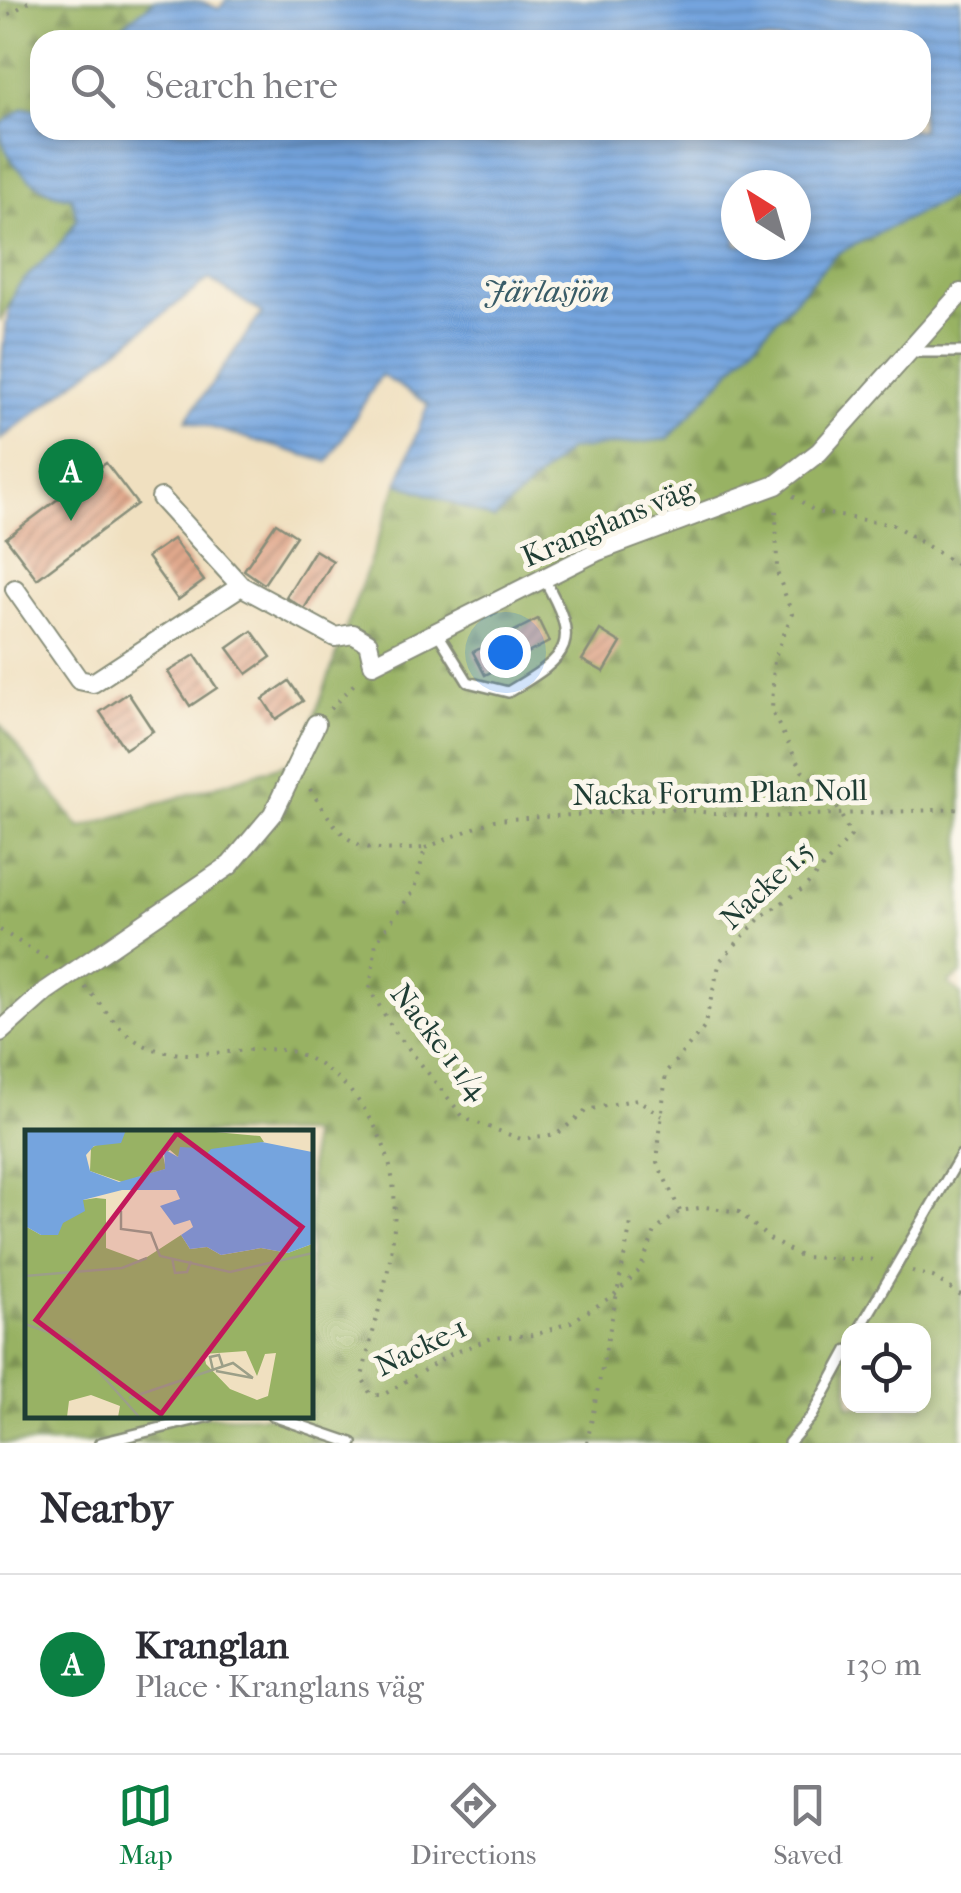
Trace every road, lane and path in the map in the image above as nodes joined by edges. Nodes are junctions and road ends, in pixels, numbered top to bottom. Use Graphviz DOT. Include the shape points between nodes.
graph roads {
  1 [pos="32,0"];
  2 [pos="0,20"];
  3 [pos="961,293"];
  4 [pos="908,352"];
  5 [pos="961,352"];
  6 [pos="776,485"];
  7 [pos="161,498"];
  8 [pos="961,567"];
  9 [pos="544,578"];
  10 [pos="241,586"];
  11 [pos="15,589"];
  12 [pos="437,632"];
  13 [pos="373,664"];
  14 [pos="316,724"];
  15 [pos="295,768"];
  16 [pos="961,810"];
  17 [pos="840,814"];
  18 [pos="425,848"];
  19 [pos="0,930"];
  20 [pos="70,974"];
  21 [pos="0,1032"];
  22 [pos="662,1116"];
  23 [pos="961,1155"];
  24 [pos="680,1211"];
  25 [pos="632,1218"];
  26 [pos="898,1262"];
  27 [pos="620,1290"];
  28 [pos="961,1295"];
  29 [pos="863,1323"];
  30 [pos="841,1363"];
  31 [pos="202,1418"];
  32 [pos="278,1418"];
  33 [pos="100,1443"];
  34 [pos="352,1443"];
  35 [pos="587,1443"];
  36 [pos="789,1443"];
  1 -- 2 [label="path"];
  3 -- 4 [label="street, Kranglans väg"];
  4 -- 5 [label="lane"];
  4 -- 6 [label="street, Kranglans väg" via="819,452"];
  6 -- 8 [label="path" via="816,512 894,525"];
  6 -- 9 [label="street, Kranglans väg"];
  6 -- 17 [label="path, Nacke 1.5" via="777,572 792,614 774,659 772,712 802,770 830,792"];
  7 -- 10 [label="street"];
  9 -- 12 [label="street, Kranglans väg"];
  9 -- 12 [label="lane" via="568,620 566,644 548,669 508,692 468,682"];
  10 -- 11 [label="street" via="94,683 79,680"];
  10 -- 13 [label="street" via="334,637 354,634 368,643"];
  12 -- 13 [label="street, Kranglans väg"];
  13 -- 14 [label="path"];
  14 -- 15 [label="street"];
  15 -- 18 [label="path" via="341,838 378,851"];
  15 -- 20 [label="street" via="274,814 230,865"];
  16 -- 17 [label="path, Nacka Forum Plan Noll"];
  17 -- 18 [label="path, Nacka Forum Plan Noll" via="665,810 494,820"];
  17 -- 22 [label="path, Nacke 1.5" via="850,836 804,888 761,917 720,961 704,1028 666,1072"];
  18 -- 22 [label="path, Nacke 1 1/4" via="414,890 376,942 370,990 392,1029 464,1118 521,1139 557,1134 587,1110 637,1100"];
  19 -- 20 [label="path, Nacke-1"];
  20 -- 21 [label="street"];
  20 -- 27 [label="path, Nacke-1" via="125,1032 154,1050 285,1050 337,1075 360,1102 382,1135 397,1184 392,1245 362,1376 371,1395 383,1395 492,1338 535,1335 571,1322"];
  22 -- 24 [label="path, Nacke 1.5" via="658,1162"];
  23 -- 26 [label="lane"];
  24 -- 26 [label="path" via="738,1212 802,1257"];
  24 -- 27 [label="path, Nacke-1" via="655,1231 640,1270"];
  25 -- 27 [label="path"];
  26 -- 28 [label="path"];
  26 -- 29 [label="lane"];
  27 -- 35 [label="path"];
  30 -- 36 [label="lane"];
  31 -- 33 [label="lane"];
  32 -- 34 [label="lane"];
}
